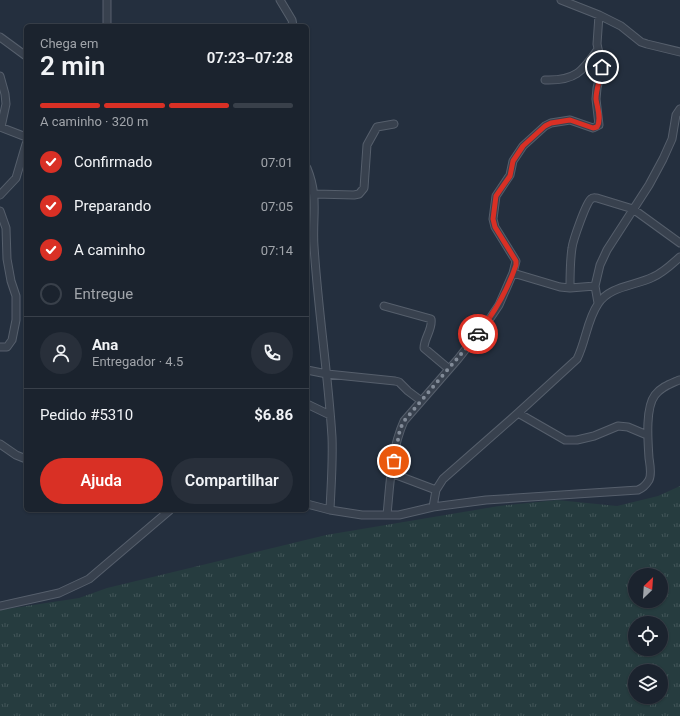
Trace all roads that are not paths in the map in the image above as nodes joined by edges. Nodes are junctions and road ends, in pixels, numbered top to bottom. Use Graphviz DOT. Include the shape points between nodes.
graph roads {
  1 [pos="107,0"];
  2 [pos="280,0"];
  3 [pos="561,0"];
  4 [pos="599,15"];
  5 [pos="107,24"];
  6 [pos="293,24"];
  7 [pos="0,37"];
  8 [pos="598,49"];
  9 [pos="680,52"];
  10 [pos="24,55"];
  11 [pos="0,76"];
  12 [pos="545,80"];
  13 [pos="680,109"];
  14 [pos="394,124"];
  15 [pos="0,127"];
  16 [pos="24,136"];
  17 [pos="24,151"];
  18 [pos="309,172"];
  19 [pos="315,194"];
  20 [pos="0,195"];
  21 [pos="633,209"];
  22 [pos="0,211"];
  23 [pos="680,243"];
  24 [pos="311,244"];
  25 [pos="680,257"];
  26 [pos="513,273"];
  27 [pos="595,286"];
  28 [pos="570,288"];
  29 [pos="598,303"];
  30 [pos="384,306"];
  31 [pos="0,347"];
  32 [pos="449,369"];
  33 [pos="309,370"];
  34 [pos="327,374"];
  35 [pos="678,380"];
  36 [pos="420,400"];
  37 [pos="309,405"];
  38 [pos="518,413"];
  39 [pos="330,415"];
  40 [pos="647,435"];
  41 [pos="0,444"];
  42 [pos="24,458"];
  43 [pos="391,473"];
  44 [pos="436,490"];
  45 [pos="309,505"];
  46 [pos="433,507"];
  47 [pos="330,510"];
  48 [pos="168,512"];
  49 [pos="386,515"];
  50 [pos="0,606"];
  1 -- 5 [label="street"];
  2 -- 6 [label="street"];
  3 -- 4 [label="street"];
  4 -- 8 [label="street"];
  4 -- 9 [label="street" via="621,26 641,42"];
  7 -- 10 [label="street"];
  8 -- 12 [label="street" via="579,72 558,80"];
  8 -- 26 [label="street" via="602,67 596,99 599,125 593,128 568,120 545,126 523,146 513,161 510,176 496,196 493,219 495,227 516,261"];
  11 -- 15 [label="street" via="6,104"];
  13 -- 21 [label="street" via="676,115 672,139 663,159 650,185"];
  14 -- 19 [label="street" via="377,127 369,139 364,188 360,194"];
  15 -- 16 [label="street"];
  17 -- 20 [label="street" via="16,178"];
  18 -- 19 [label="street"];
  19 -- 24 [label="street"];
  21 -- 23 [label="street"];
  21 -- 27 [label="street" via="607,250"];
  21 -- 28 [label="street" via="597,198 591,199 575,235"];
  22 -- 31 [label="street" via="6,228 7,259 16,296 16,320 12,340 7,347"];
  24 -- 34 [label="street"];
  25 -- 29 [label="street" via="653,277 611,292"];
  26 -- 28 [label="street"];
  26 -- 32 [label="street" via="499,305"];
  27 -- 28 [label="street"];
  27 -- 29 [label="street"];
  29 -- 38 [label="street" via="577,359"];
  30 -- 32 [label="street" via="431,319 424,348"];
  32 -- 36 [label="street"];
  33 -- 34 [label="street"];
  34 -- 36 [label="street" via="395,380"];
  34 -- 39 [label="street"];
  35 -- 40 [label="street" via="665,386 651,402"];
  36 -- 43 [label="street" via="400,429"];
  37 -- 39 [label="street"];
  38 -- 40 [label="street" via="565,440 594,436 618,426 628,427"];
  38 -- 44 [label="street" via="443,479"];
  39 -- 47 [label="street"];
  40 -- 46 [label="street" via="649,479 644,487 638,490 486,500"];
  41 -- 42 [label="street"];
  43 -- 44 [label="street"];
  43 -- 49 [label="street"];
  44 -- 46 [label="street"];
  45 -- 47 [label="street"];
  46 -- 49 [label="street" via="399,515"];
  47 -- 49 [label="street" via="362,515"];
  48 -- 50 [label="street" via="89,579 59,594"];
}
